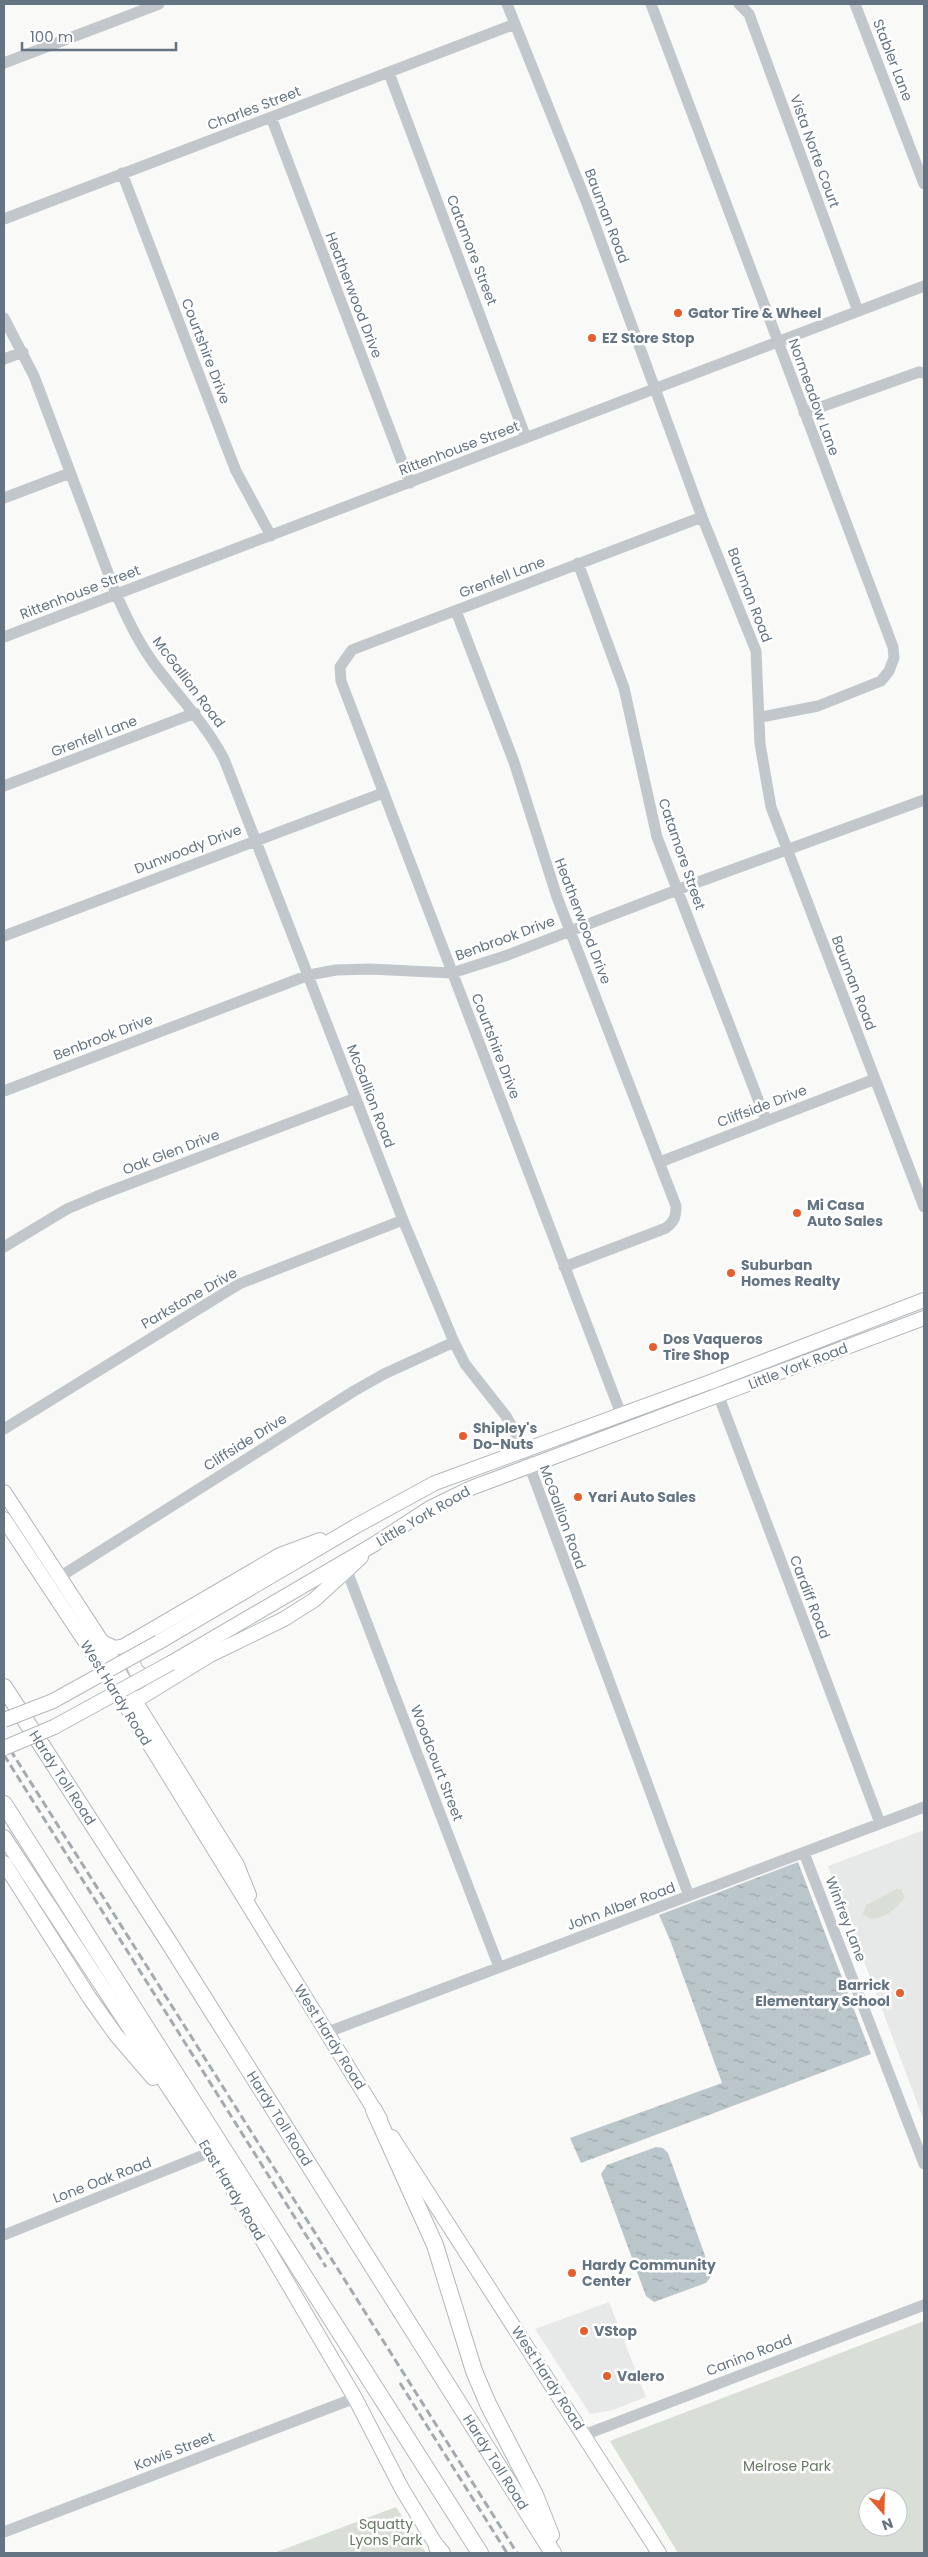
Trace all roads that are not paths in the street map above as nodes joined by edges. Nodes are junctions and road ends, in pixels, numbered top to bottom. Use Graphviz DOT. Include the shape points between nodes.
graph roads {
  1 [pos="159,4"];
  2 [pos="507,4"];
  3 [pos="651,4"];
  4 [pos="739,4"];
  5 [pos="856,4"];
  6 [pos="515,24"];
  7 [pos="4,63"];
  8 [pos="389,73"];
  9 [pos="271,117"];
  10 [pos="122,173"];
  11 [pos="924,184"];
  12 [pos="4,219"];
  13 [pos="924,286"];
  14 [pos="858,311"];
  15 [pos="4,318"];
  16 [pos="777,342"];
  17 [pos="23,352"];
  18 [pos="4,360"];
  19 [pos="924,373"];
  20 [pos="655,389"];
  21 [pos="804,413"];
  22 [pos="526,438"];
  23 [pos="70,473"];
  24 [pos="410,483"];
  25 [pos="4,498"];
  26 [pos="702,517"];
  27 [pos="271,536"];
  28 [pos="578,563"];
  29 [pos="116,594"];
  30 [pos="456,611"];
  31 [pos="4,637"];
  32 [pos="344,688"];
  33 [pos="195,713"];
  34 [pos="761,717"];
  35 [pos="4,786"];
  36 [pos="383,793"];
  37 [pos="924,800"];
  38 [pos="256,839"];
  39 [pos="786,850"];
  40 [pos="678,891"];
  41 [pos="570,931"];
  42 [pos="4,936"];
  43 [pos="452,973"];
  44 [pos="309,975"];
  45 [pos="875,1079"];
  46 [pos="4,1091"];
  47 [pos="356,1098"];
  48 [pos="766,1120"];
  49 [pos="660,1162"];
  50 [pos="924,1207"];
  51 [pos="402,1220"];
  52 [pos="4,1247"];
  53 [pos="564,1267"];
  54 [pos="924,1300"];
  55 [pos="924,1318"];
  56 [pos="454,1342"];
  57 [pos="713,1382"];
  58 [pos="719,1396"];
  59 [pos="621,1414"];
  60 [pos="4,1429"];
  61 [pos="523,1449"];
  62 [pos="528,1466"];
  63 [pos="4,1492"];
  64 [pos="4,1519"];
  65 [pos="356,1526"];
  66 [pos="373,1545"];
  67 [pos="347,1571"];
  68 [pos="58,1578"];
  69 [pos="135,1640"];
  70 [pos="102,1642"];
  71 [pos="105,1674"];
  72 [pos="171,1679"];
  73 [pos="4,1687"];
  74 [pos="118,1694"];
  75 [pos="135,1701"];
  76 [pos="4,1720"];
  77 [pos="4,1748"];
  78 [pos="4,1804"];
  79 [pos="924,1807"];
  80 [pos="880,1823"];
  81 [pos="4,1838"];
  82 [pos="804,1853"];
  83 [pos="4,1863"];
  84 [pos="689,1896"];
  85 [pos="262,1928"];
  86 [pos="499,1967"];
  87 [pos="328,2032"];
  88 [pos="374,2110"];
  89 [pos="211,2152"];
  90 [pos="924,2164"];
  91 [pos="4,2235"];
  92 [pos="924,2305"];
  93 [pos="355,2398"];
  94 [pos="584,2435"];
  95 [pos="4,2532"];
  96 [pos="440,2551"];
  97 [pos="480,2553"];
  98 [pos="553,2553"];
  99 [pos="558,2553"];
  100 [pos="659,2553"];
  1 -- 7 [label="street"];
  2 -- 6 [label="street, Bauman Road"];
  3 -- 16 [label="street, Normeadow Lane"];
  4 -- 14 [label="street, Vista Norte Court" via="749,14"];
  5 -- 11 [label="street, Stabler Lane"];
  6 -- 8 [label="street, Charles Street"];
  6 -- 20 [label="street, Bauman Road" via="588,206"];
  8 -- 9 [label="street, Charles Street"];
  8 -- 22 [label="street, Catamore Street"];
  9 -- 10 [label="street, Charles Street"];
  9 -- 24 [label="street, Heatherwood Drive"];
  10 -- 12 [label="street, Charles Street"];
  10 -- 27 [label="street, Courtshire Drive" via="230,455"];
  13 -- 14 [label="street, Rittenhouse Street"];
  14 -- 16 [label="street, Rittenhouse Street"];
  15 -- 17 [label="street, McGallion Road"];
  16 -- 20 [label="street, Rittenhouse Street"];
  16 -- 21 [label="street, Normeadow Lane"];
  17 -- 18 [label="street"];
  17 -- 23 [label="street, McGallion Road"];
  19 -- 21 [label="street"];
  20 -- 22 [label="street, Rittenhouse Street"];
  20 -- 26 [label="street, Bauman Road"];
  21 -- 34 [label="street, Normeadow Lane" via="893,647 894,658 890,671 875,684 818,706"];
  22 -- 24 [label="street, Rittenhouse Street"];
  23 -- 25 [label="street"];
  23 -- 29 [label="street, McGallion Road"];
  24 -- 27 [label="street, Rittenhouse Street"];
  26 -- 28 [label="street, Grenfell Lane"];
  26 -- 34 [label="street, Bauman Road" via="756,652"];
  27 -- 29 [label="street, Rittenhouse Street"];
  28 -- 30 [label="street, Grenfell Lane"];
  28 -- 40 [label="street, Catamore Street" via="624,688 651,814"];
  29 -- 31 [label="street, Rittenhouse Street"];
  29 -- 33 [label="street, McGallion Road" via="143,647"];
  30 -- 32 [label="street, Grenfell Lane" via="352,650 340,667"];
  30 -- 41 [label="street, Heatherwood Drive" via="514,762 544,862"];
  32 -- 36 [label="street, Courtshire Drive"];
  33 -- 35 [label="street, Grenfell Lane"];
  33 -- 38 [label="street, McGallion Road" via="224,759"];
  34 -- 39 [label="street, Bauman Road" via="764,774 771,808"];
  36 -- 38 [label="street, Dunwoody Drive"];
  36 -- 43 [label="street, Courtshire Drive"];
  37 -- 39 [label="street, Benbrook Drive"];
  38 -- 42 [label="street, Dunwoody Drive"];
  38 -- 44 [label="street, McGallion Road"];
  39 -- 40 [label="street, Benbrook Drive"];
  39 -- 45 [label="street, Bauman Road"];
  40 -- 41 [label="street, Benbrook Drive"];
  40 -- 48 [label="street, Catamore Street"];
  41 -- 43 [label="street, Benbrook Drive"];
  41 -- 49 [label="street, Heatherwood Drive"];
  43 -- 44 [label="street, Benbrook Drive" via="370,969"];
  43 -- 53 [label="street, Courtshire Drive"];
  44 -- 46 [label="street, Benbrook Drive"];
  44 -- 47 [label="street, McGallion Road"];
  45 -- 48 [label="street, Cliffside Drive"];
  45 -- 50 [label="street, Bauman Road"];
  47 -- 51 [label="street, McGallion Road"];
  47 -- 52 [label="street, Oak Glen Drive" via="100,1195 67,1209"];
  48 -- 49 [label="street, Cliffside Drive"];
  49 -- 53 [label="street, Heatherwood Drive" via="676,1206 673,1222 657,1232"];
  51 -- 56 [label="street, McGallion Road"];
  51 -- 60 [label="street, Parkstone Drive" via="239,1284"];
  53 -- 59 [label="street, Courtshire Drive"];
  54 -- 57 [label="main road, Little York Road"];
  55 -- 58 [label="main road, Little York Road"];
  56 -- 61 [label="street, McGallion Road" via="465,1364 506,1416"];
  56 -- 68 [label="street, Cliffside Drive" via="354,1391"];
  57 -- 58 [label="street, Cardiff Road"];
  57 -- 59 [label="main road, Little York Road"];
  58 -- 62 [label="main road, Little York Road"];
  58 -- 80 [label="street, Cardiff Road"];
  59 -- 61 [label="main road, Little York Road"];
  61 -- 62 [label="street, McGallion Road"];
  61 -- 65 [label="main road, Little York Road" via="435,1484"];
  62 -- 66 [label="main road, Little York Road" via="430,1508"];
  62 -- 84 [label="street, McGallion Road"];
  63 -- 68 [label="main road"];
  64 -- 71 [label="main road, West Hardy Road"];
  65 -- 69 [label="main road" via="280,1555"];
  65 -- 71 [label="main road, Little York Road, bridge"];
  66 -- 67 [label="main road"];
  66 -- 74 [label="main road, Little York Road, bridge"];
  67 -- 72 [label="main road" via="314,1600 284,1619 218,1651"];
  67 -- 86 [label="street, Woodcourt Street"];
  68 -- 70 [label="main road"];
  69 -- 70 [label="main road" via="115,1648"];
  69 -- 72 [label="main road" via="129,1652 136,1671 150,1681"];
  70 -- 75 [label="main road"];
  71 -- 74 [label="main road, West Hardy Road"];
  71 -- 76 [label="main road, Little York Road, bridge" via="53,1701"];
  72 -- 75 [label="main road"];
  73 -- 98 [label="highway, Hardy Toll Road" via="168,1941"];
  74 -- 77 [label="main road, Little York Road, bridge"];
  74 -- 85 [label="main road, West Hardy Road"];
  75 -- 85 [label="main road" via="237,1865"];
  78 -- 97 [label="highway"];
  79 -- 80 [label="street, John Alber Road"];
  80 -- 82 [label="street, John Alber Road"];
  81 -- 89 [label="main road, East Hardy Road"];
  82 -- 84 [label="street, John Alber Road"];
  82 -- 90 [label="street, Winfrey Lane"];
  83 -- 89 [label="main road" via="116,2035"];
  84 -- 86 [label="street, John Alber Road"];
  85 -- 87 [label="main road, West Hardy Road"];
  86 -- 87 [label="street, John Alber Road"];
  87 -- 88 [label="main road, West Hardy Road"];
  88 -- 94 [label="main road, West Hardy Road"];
  88 -- 99 [label="highway" via="435,2245 474,2371 535,2495"];
  89 -- 91 [label="street, Lone Oak Road"];
  89 -- 93 [label="main road, East Hardy Road"];
  92 -- 94 [label="street, Canino Road"];
  93 -- 95 [label="street, Kowis Street"];
  93 -- 96 [label="main road, East Hardy Road" via="402,2489"];
  94 -- 100 [label="main road, West Hardy Road"];
}
